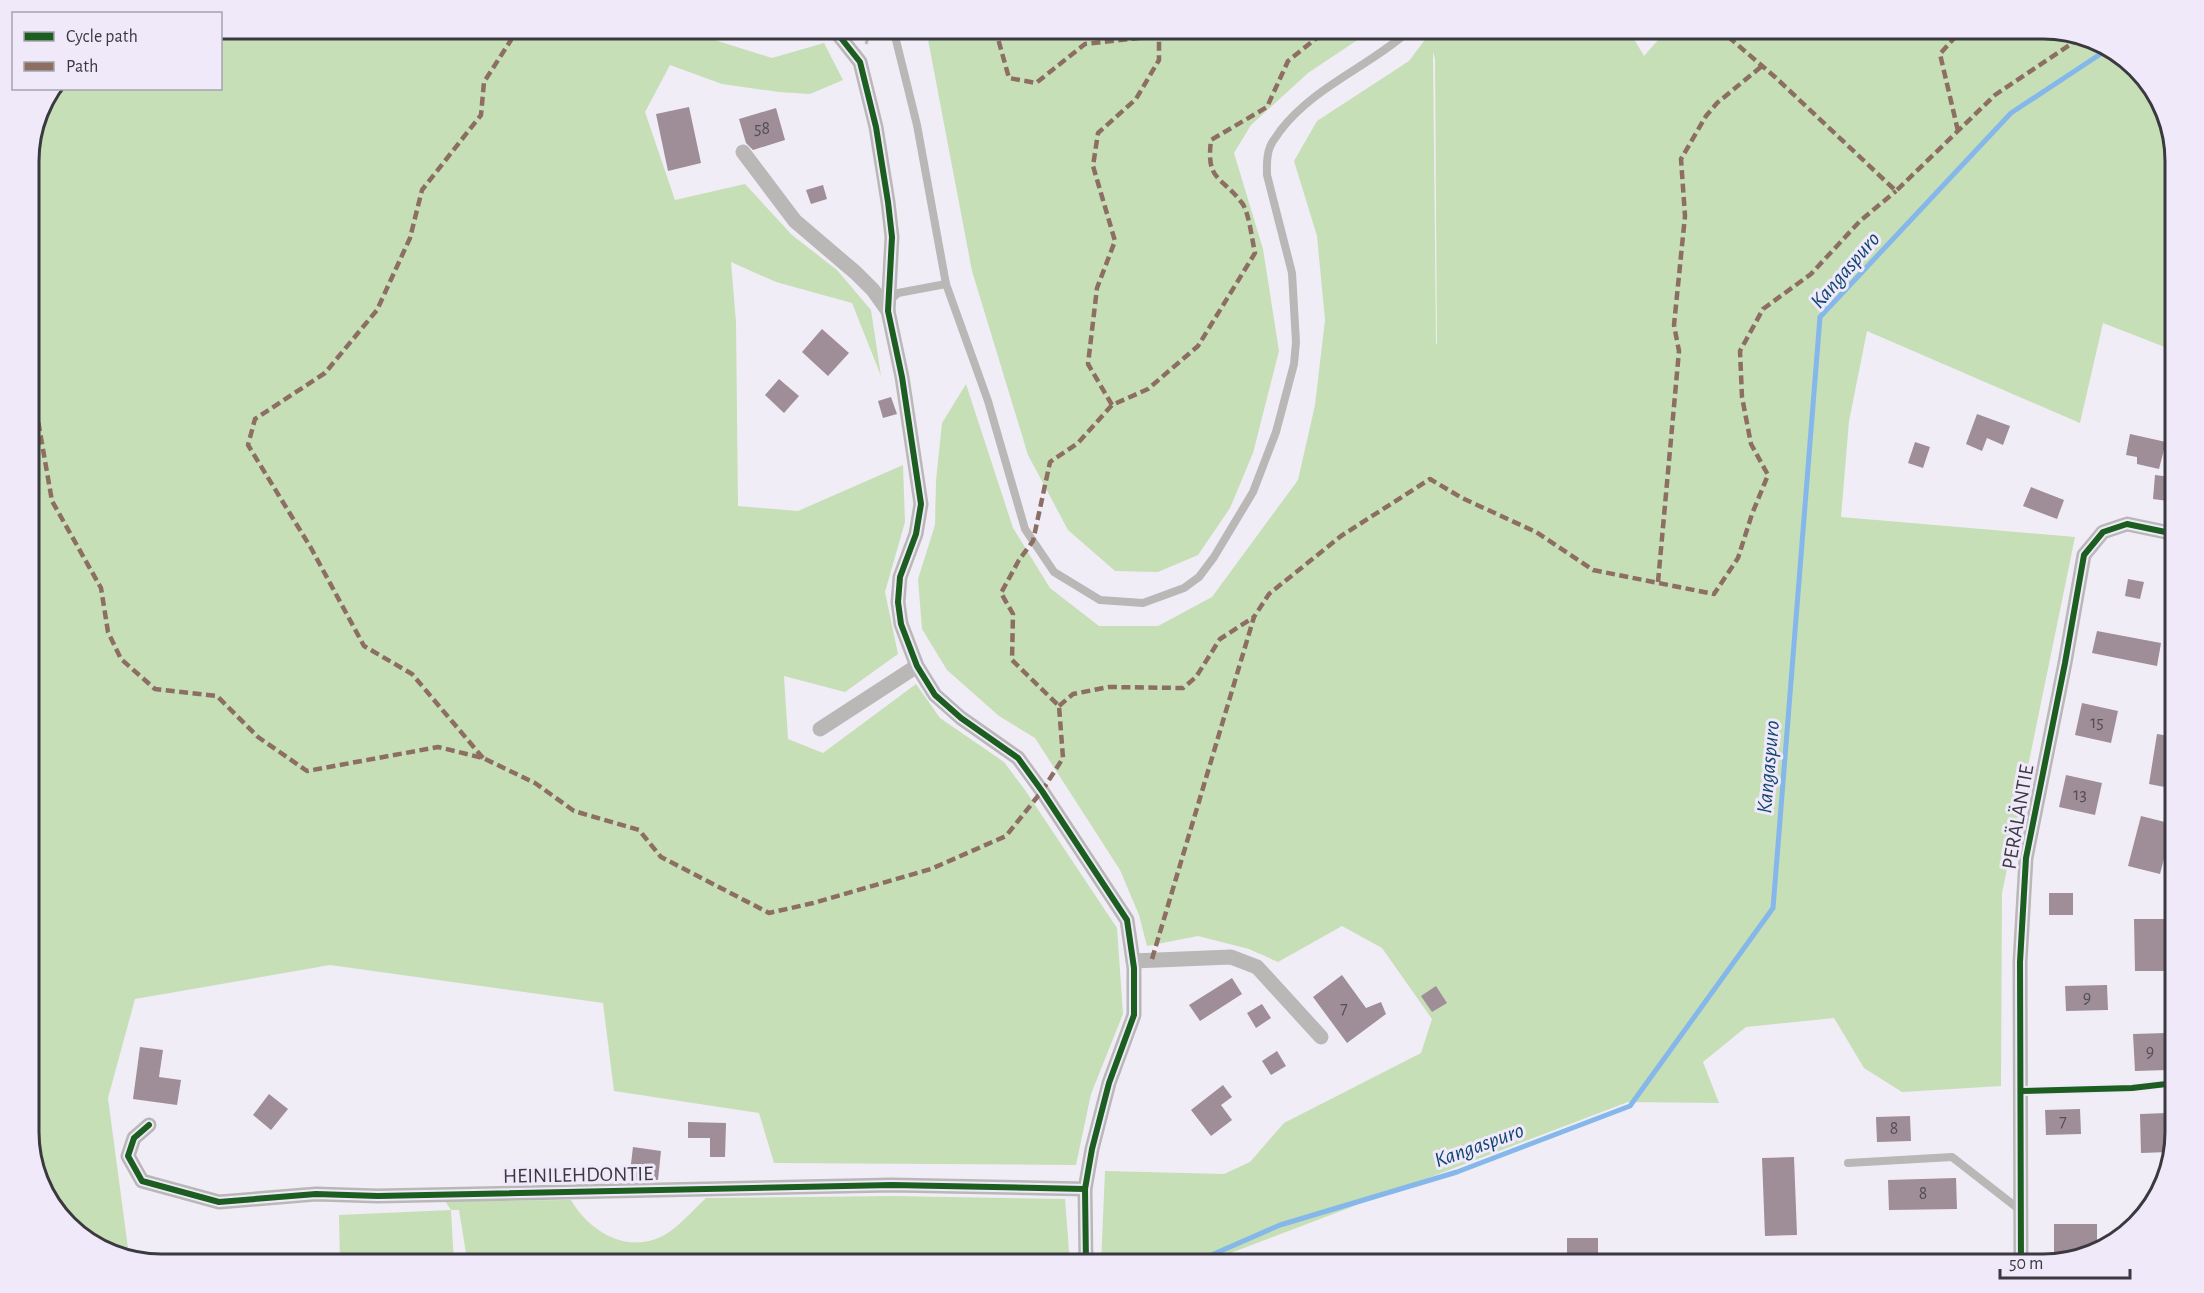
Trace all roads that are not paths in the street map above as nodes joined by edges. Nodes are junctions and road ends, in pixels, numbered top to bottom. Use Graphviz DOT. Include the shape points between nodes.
graph roads {
  1 [pos="842,39"];
  2 [pos="896,39"];
  3 [pos="1400,39"];
  4 [pos="743,152"];
  5 [pos="946,284"];
  6 [pos="888,306"];
  7 [pos="2165,532"];
  8 [pos="917,666"];
  9 [pos="820,729"];
  10 [pos="1133,961"];
  11 [pos="1321,1037"];
  12 [pos="149,1125"];
  13 [pos="1848,1163"];
  14 [pos="1085,1189"];
  15 [pos="2020,1210"];
  16 [pos="1086,1254"];
  17 [pos="2021,1254"];
  1 -- 6 [label="street" via="860,62 876,127 892,237"];
  2 -- 5 [label="lane" via="917,125"];
  3 -- 5 [label="lane" via="1318,93 1290,118 1270,145 1267,174 1292,273 1296,317 1294,364 1276,432 1253,492 1214,557 1184,588 1143,603 1100,600 1054,572 1026,529 988,401"];
  4 -- 6 [label="street" via="795,221"];
  5 -- 6 [label="lane" via="898,293"];
  6 -- 8 [label="street" via="921,504 916,534 900,577 898,602 901,624"];
  7 -- 15 [label="street, PERÄLÄNTIE" via="2127,524 2103,532 2084,555 2026,858 2020,962"];
  8 -- 9 [label="street"];
  8 -- 10 [label="street" via="935,695 1018,758 1127,920"];
  10 -- 11 [label="street" via="1231,957 1257,967"];
  10 -- 14 [label="street" via="1134,1016 1109,1083"];
  12 -- 14 [label="street, HEINILEHDONTIE" via="134,1138 128,1156 142,1181 219,1202 316,1194 892,1185"];
  13 -- 15 [label="lane" via="1952,1157"];
  14 -- 16 [label="street"];
  15 -- 17 [label="street, PERÄLÄNTIE"];
}
